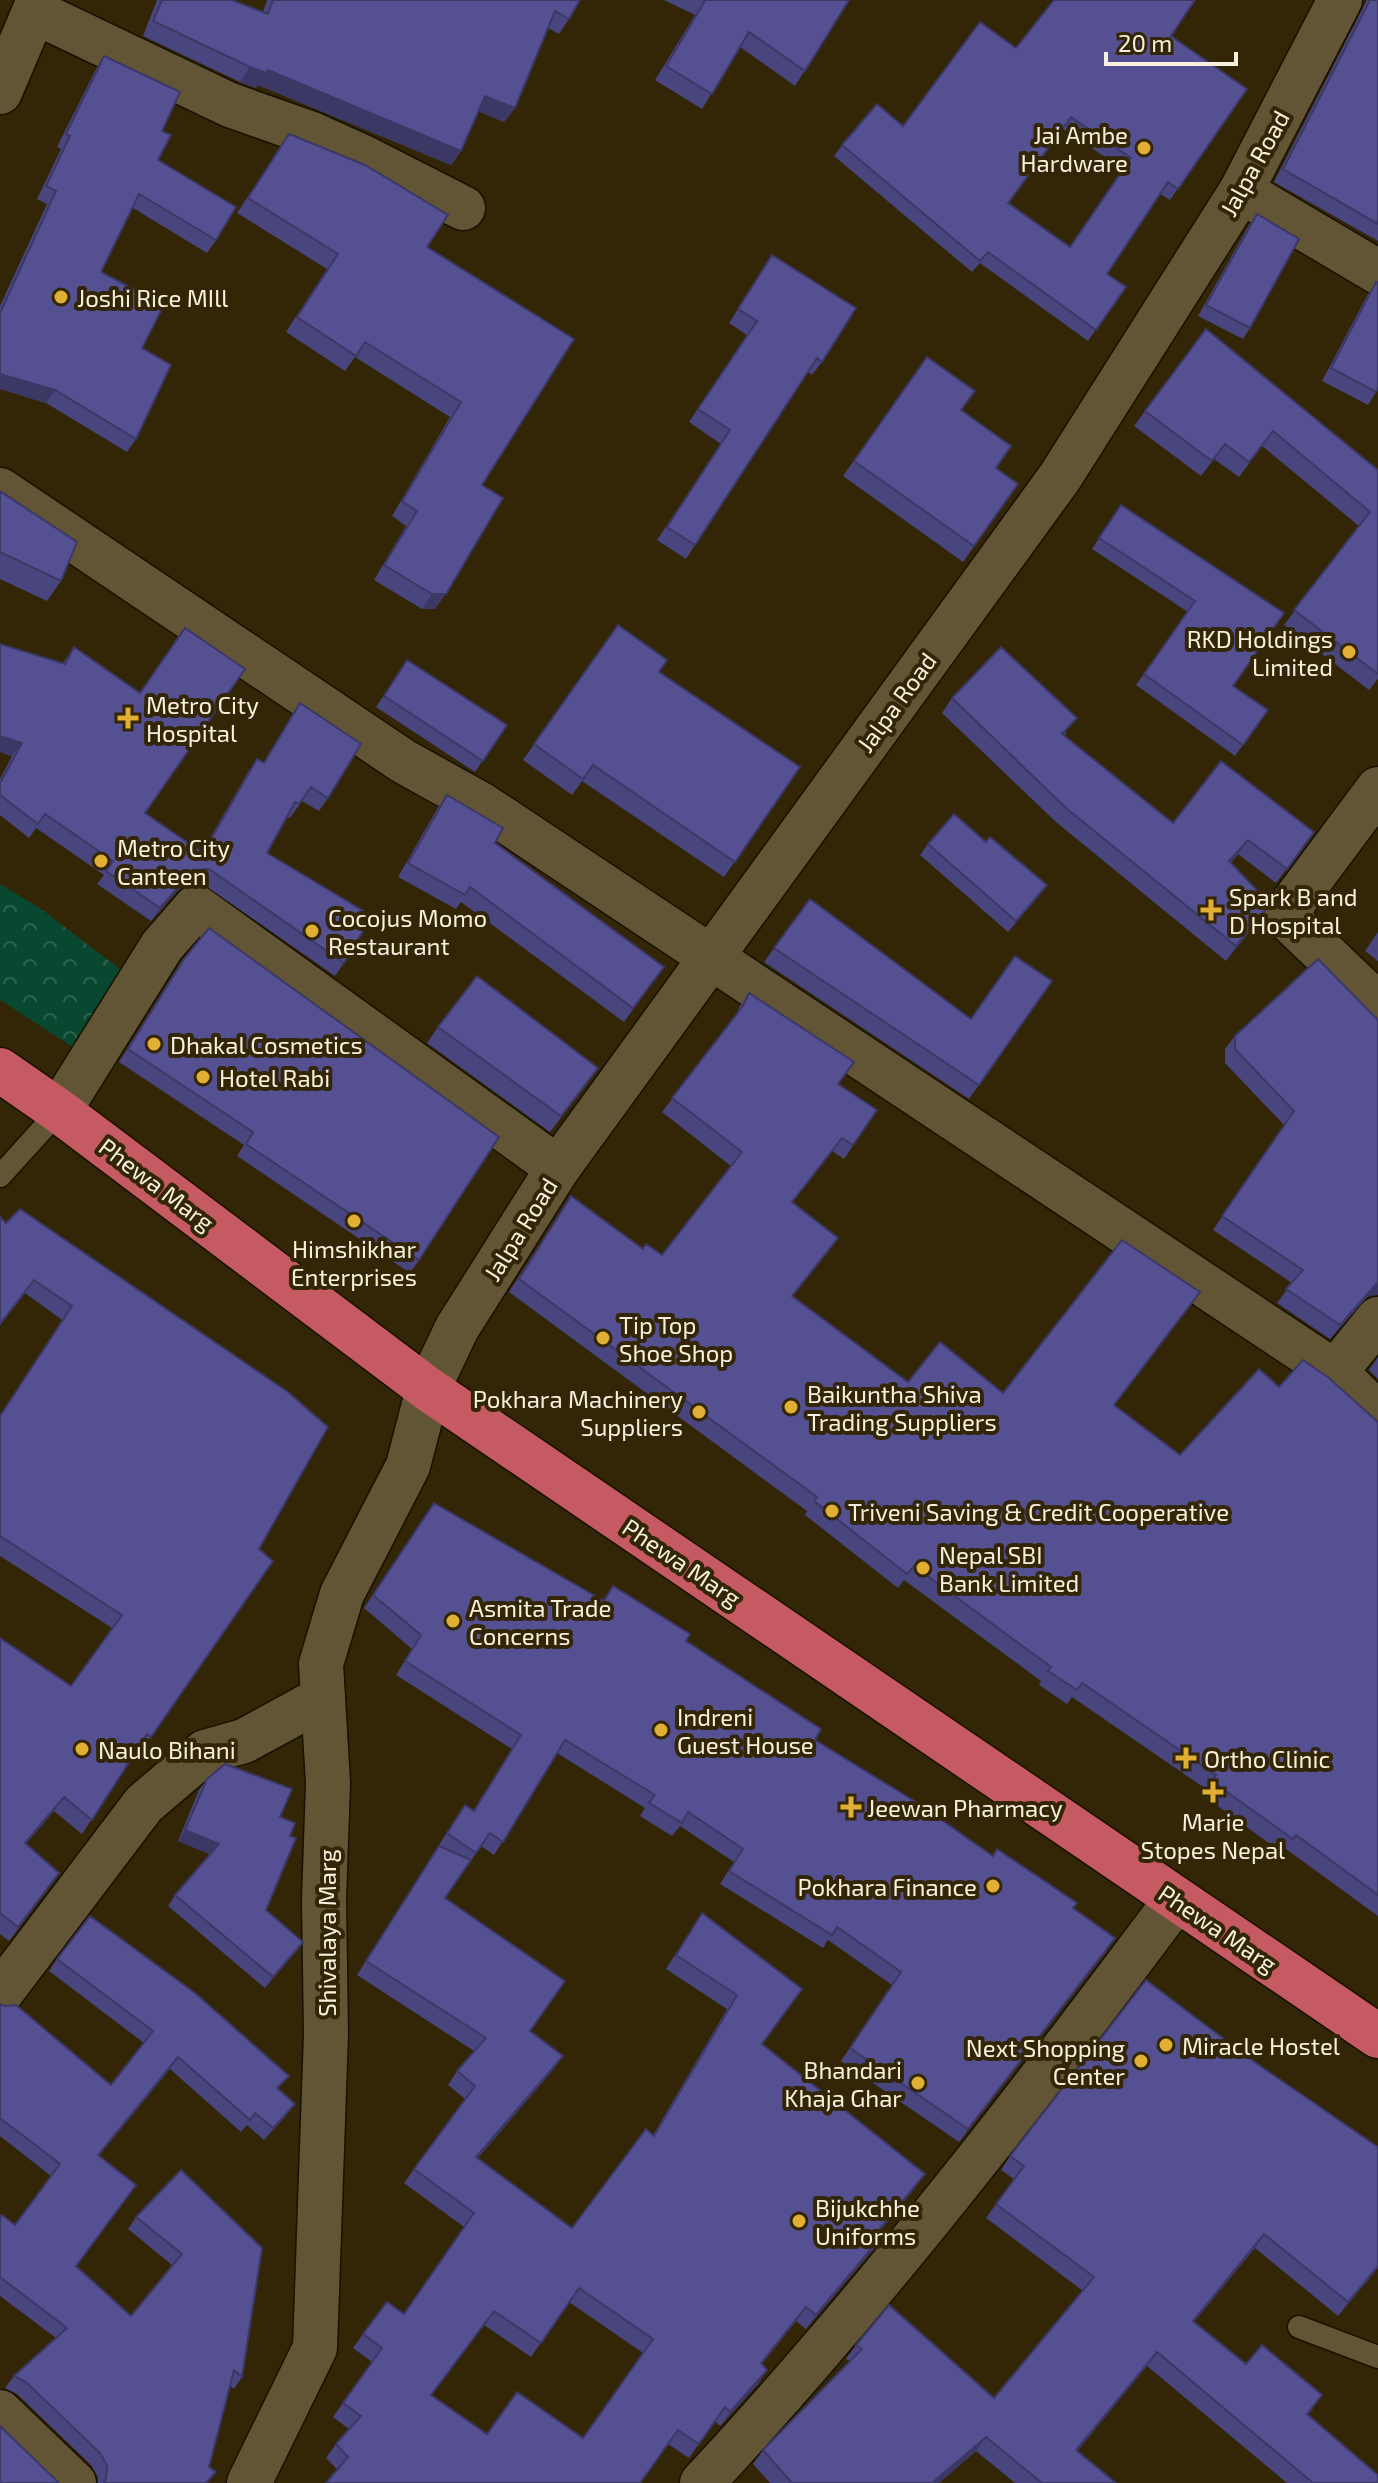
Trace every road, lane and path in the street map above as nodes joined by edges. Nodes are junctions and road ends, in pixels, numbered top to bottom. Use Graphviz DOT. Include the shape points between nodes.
graph roads {
  1 [pos="1340,0"];
  2 [pos="37,6"];
  3 [pos="0,92"];
  4 [pos="1241,191"];
  5 [pos="463,208"];
  6 [pos="1378,272"];
  7 [pos="0,490"];
  8 [pos="1378,789"];
  9 [pos="711,957"];
  10 [pos="1378,1005"];
  11 [pos="0,1070"];
  12 [pos="59,1111"];
  13 [pos="558,1168"];
  14 [pos="0,1176"];
  15 [pos="1378,1319"];
  16 [pos="1335,1372"];
  17 [pos="428,1389"];
  18 [pos="1378,1414"];
  19 [pos="323,1698"];
  20 [pos="1176,1900"];
  21 [pos="0,1994"];
  22 [pos="1378,2036"];
  23 [pos="1299,2327"];
  24 [pos="1378,2357"];
  25 [pos="0,2412"];
  26 [pos="74,2483"];
  27 [pos="249,2483"];
  28 [pos="702,2483"];
  1 -- 4 [label="street, Jalpa Road"];
  2 -- 3 [label="street"];
  2 -- 5 [label="street" via="230,105 352,152"];
  4 -- 6 [label="street"];
  4 -- 9 [label="street, Jalpa Road" via="1060,477"];
  7 -- 9 [label="street" via="403,761 482,805"];
  8 -- 10 [label="street" via="1284,915"];
  9 -- 13 [label="street, Jalpa Road"];
  9 -- 16 [label="street"];
  11 -- 12 [label="highway, Phewa Marg"];
  12 -- 13 [label="street" via="162,946 196,907"];
  12 -- 14 [label="lane"];
  12 -- 17 [label="highway, Phewa Marg"];
  13 -- 17 [label="street, Jalpa Road" via="457,1328"];
  15 -- 16 [label="street"];
  16 -- 18 [label="street"];
  17 -- 19 [label="street, Shivalaya Marg" via="408,1466 342,1594 321,1664"];
  17 -- 20 [label="highway, Phewa Marg"];
  19 -- 21 [label="street" via="244,1741 205,1752 144,1804"];
  19 -- 27 [label="street, Shivalaya Marg" via="328,1783 326,2034 315,2348"];
  20 -- 22 [label="highway, Phewa Marg"];
  20 -- 28 [label="street" via="1005,2129 840,2329"];
  23 -- 24 [label="lane"];
  25 -- 26 [label="street"];
}
